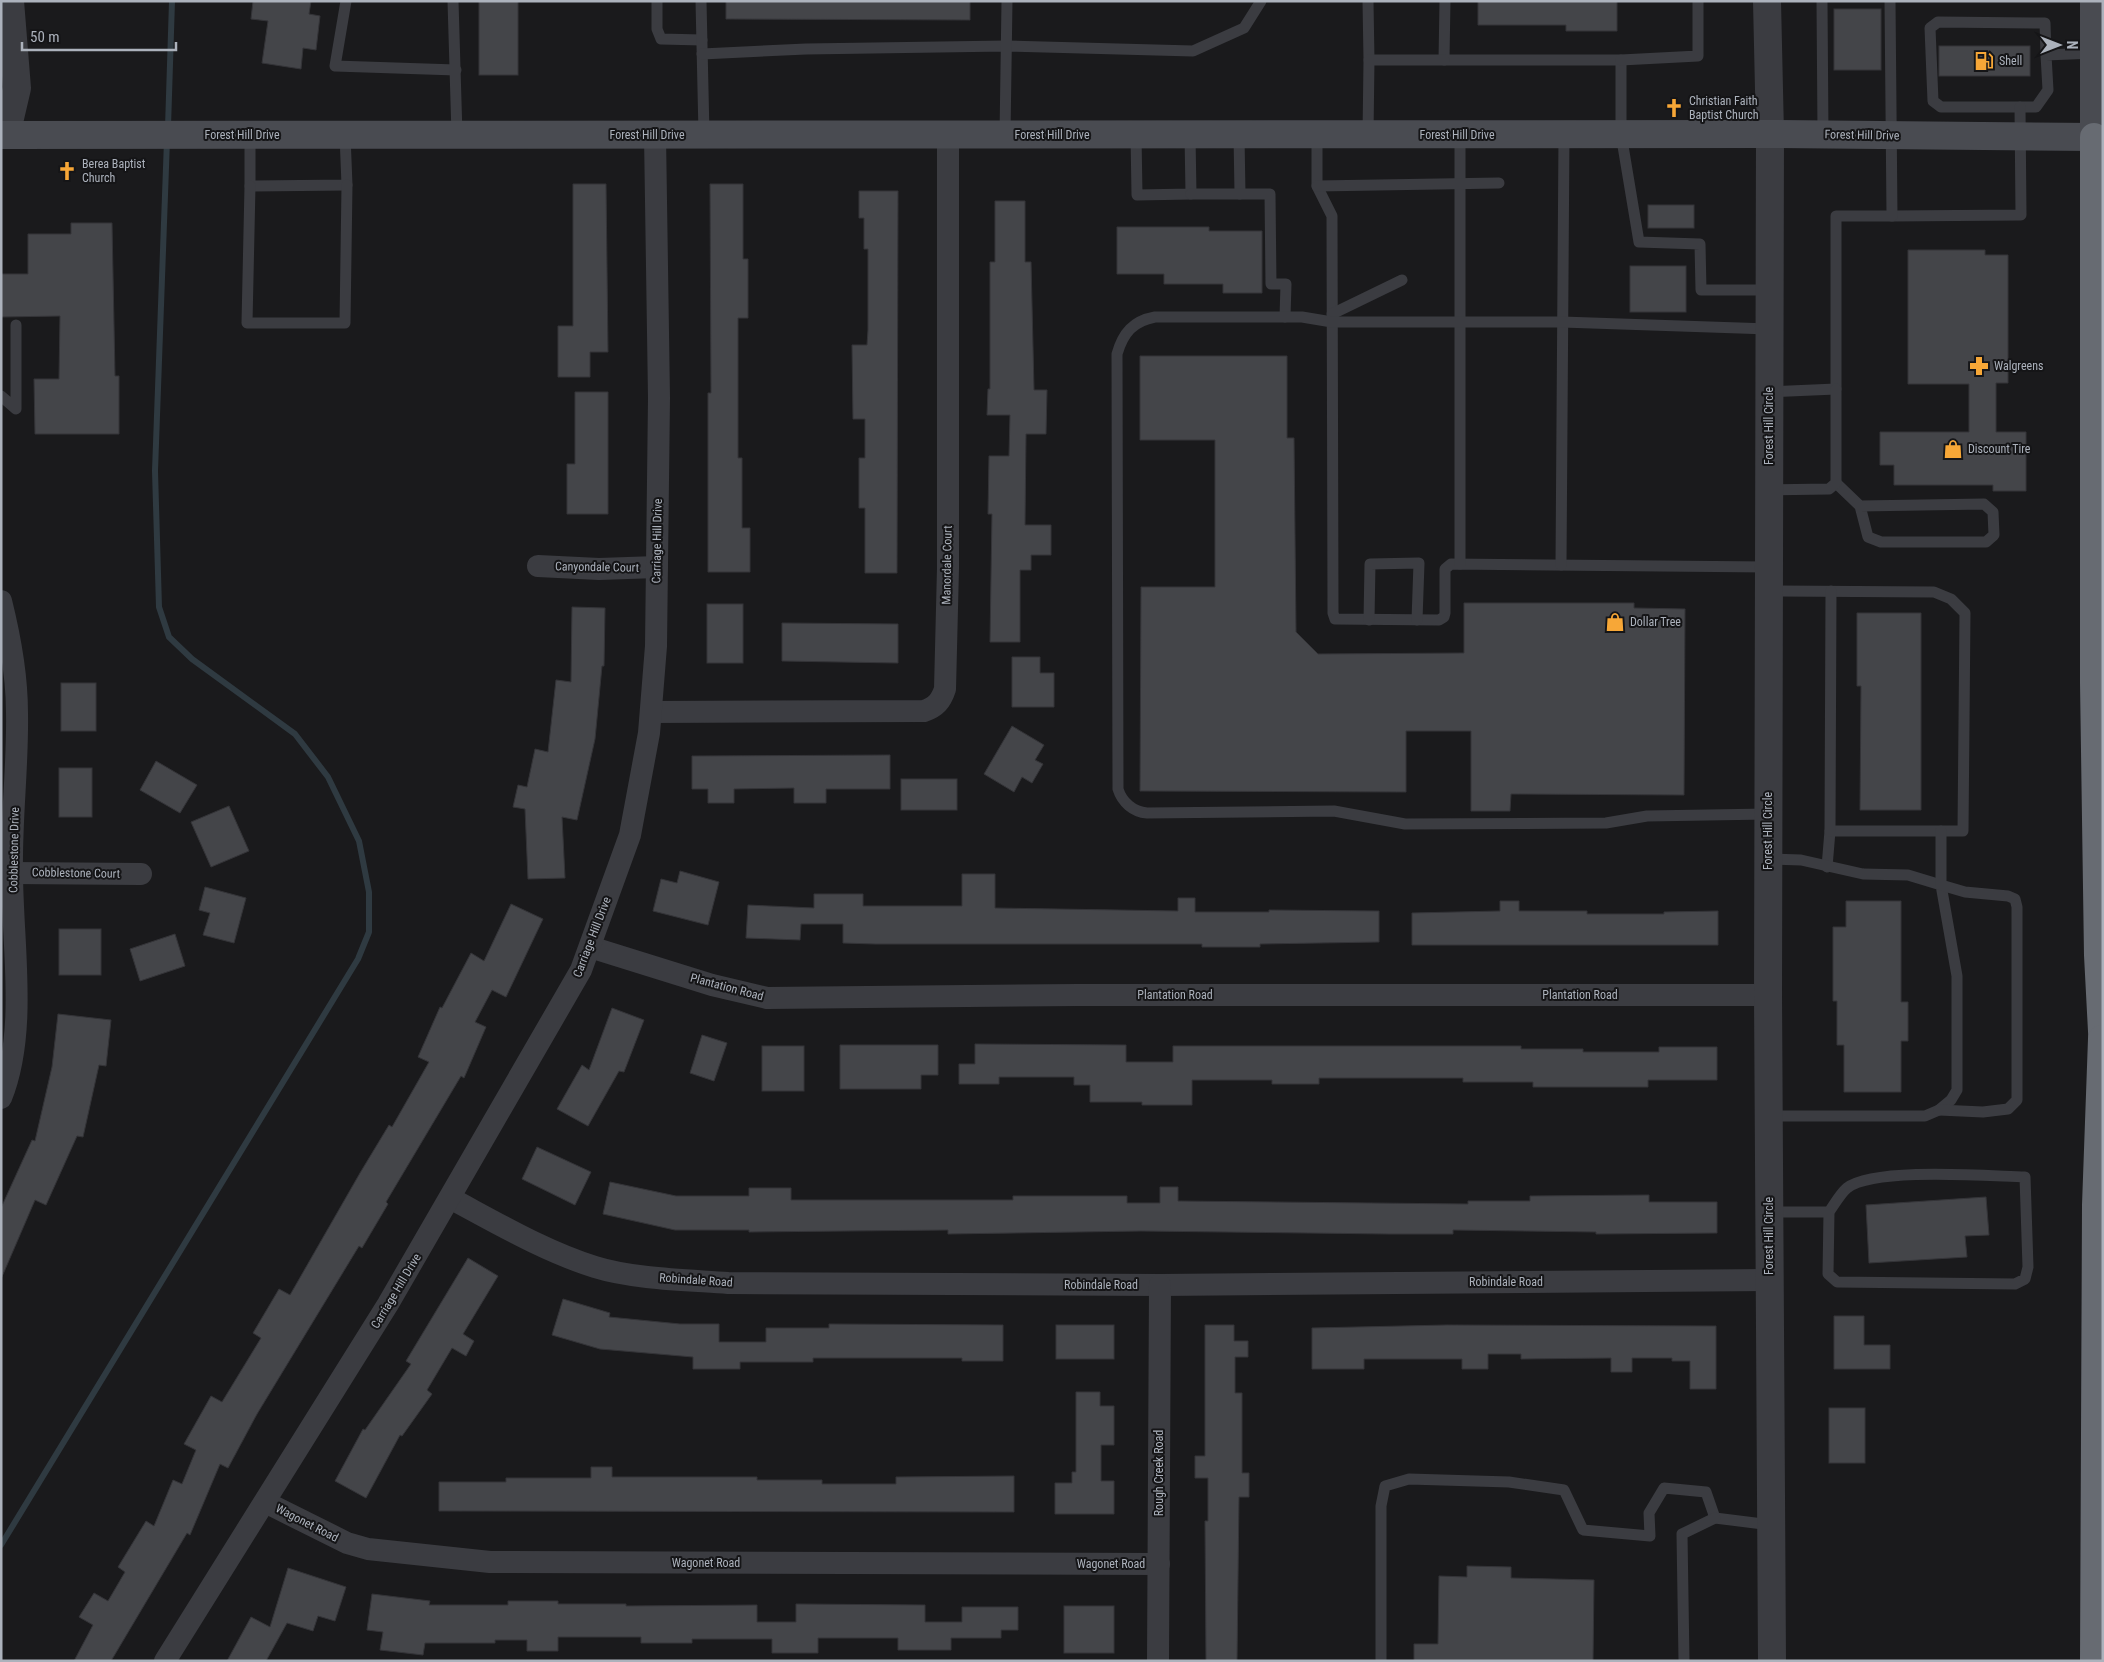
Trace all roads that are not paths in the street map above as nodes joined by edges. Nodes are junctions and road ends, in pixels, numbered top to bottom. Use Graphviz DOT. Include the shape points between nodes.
graph roads {
  1 [pos="10,1"];
  2 [pos="346,1"];
  3 [pos="453,1"];
  4 [pos="657,1"];
  5 [pos="701,1"];
  6 [pos="1007,1"];
  7 [pos="1261,1"];
  8 [pos="1368,1"];
  9 [pos="1445,1"];
  10 [pos="1698,1"];
  11 [pos="1767,1"];
  12 [pos="1822,1"];
  13 [pos="1890,1"];
  14 [pos="2094,2"];
  15 [pos="702,40"];
  16 [pos="1006,46"];
  17 [pos="702,54"];
  18 [pos="2098,54"];
  19 [pos="2046,55"];
  20 [pos="1369,60"];
  21 [pos="1444,60"];
  22 [pos="1621,60"];
  23 [pos="456,70"];
  24 [pos="2020,107"];
  25 [pos="1942,122"];
  26 [pos="3,133"];
  27 [pos="1564,134"];
  28 [pos="1621,134"];
  29 [pos="1770,134"];
  30 [pos="457,135"];
  31 [pos="655,135"];
  32 [pos="704,135"];
  33 [pos="948,135"];
  34 [pos="1006,135"];
  35 [pos="1136,135"];
  36 [pos="1190,135"];
  37 [pos="1239,135"];
  38 [pos="1317,135"];
  39 [pos="1368,135"];
  40 [pos="1460,135"];
  41 [pos="1823,135"];
  42 [pos="250,136"];
  43 [pos="345,136"];
  44 [pos="1892,136"];
  45 [pos="2020,137"];
  46 [pos="2098,137"];
  47 [pos="1500,183"];
  48 [pos="1460,184"];
  49 [pos="347,185"];
  50 [pos="250,186"];
  51 [pos="1316,186"];
  52 [pos="1191,194"];
  53 [pos="1240,194"];
  54 [pos="1892,216"];
  55 [pos="2099,221"];
  56 [pos="1402,280"];
  57 [pos="1769,290"];
  58 [pos="1285,317"];
  59 [pos="1332,318"];
  60 [pos="1459,322"];
  61 [pos="1562,322"];
  62 [pos="16,325"];
  63 [pos="1769,329"];
  64 [pos="1836,390"];
  65 [pos="1769,392"];
  66 [pos="1,396"];
  67 [pos="1836,484"];
  68 [pos="1769,490"];
  69 [pos="1860,506"];
  70 [pos="1460,564"];
  71 [pos="1561,565"];
  72 [pos="538,566"];
  73 [pos="657,567"];
  74 [pos="1768,579"];
  75 [pos="1831,591"];
  76 [pos="1,601"];
  77 [pos="1369,620"];
  78 [pos="1417,620"];
  79 [pos="650,712"];
  80 [pos="1768,814"];
  81 [pos="1830,831"];
  82 [pos="1941,831"];
  83 [pos="1768,859"];
  84 [pos="1826,867"];
  85 [pos="12,873"];
  86 [pos="140,874"];
  87 [pos="1942,885"];
  88 [pos="590,947"];
  89 [pos="9,968"];
  90 [pos="1768,995"];
  91 [pos="2102,1044"];
  92 [pos="1,1098"];
  93 [pos="1939,1110"];
  94 [pos="1768,1116"];
  95 [pos="450,1198"];
  96 [pos="1768,1212"];
  97 [pos="1829,1212"];
  98 [pos="1769,1280"];
  99 [pos="1160,1285"];
  100 [pos="265,1502"];
  101 [pos="1715,1518"];
  102 [pos="1771,1525"];
  103 [pos="1159,1564"];
  104 [pos="165,1661"];
  105 [pos="1158,1661"];
  106 [pos="1382,1661"];
  107 [pos="1684,1661"];
  108 [pos="1772,1661"];
  109 [pos="2094,1661"];
  1 -- 26 [label="street" via="18,88"];
  2 -- 23 [label="lane" via="335,66"];
  3 -- 23 [label="lane"];
  4 -- 15 [label="lane" via="657,29 661,39"];
  5 -- 15 [label="lane"];
  6 -- 16 [label="lane"];
  7 -- 16 [label="lane" via="1244,28 1194,51"];
  8 -- 20 [label="lane"];
  9 -- 21 [label="lane"];
  10 -- 22 [label="lane" via="1698,56"];
  11 -- 29 [label="street, Forest Hill Circle"];
  12 -- 41 [label="lane"];
  13 -- 44 [label="lane"];
  14 -- 18 [label="main road"];
  15 -- 17 [label="lane"];
  16 -- 17 [label="lane"];
  16 -- 34 [label="lane"];
  17 -- 32 [label="lane"];
  18 -- 19 [label="lane"];
  18 -- 46 [label="main road"];
  19 -- 24 [label="lane" via="2048,90 2036,107"];
  19 -- 25 [label="lane" via="2045,23 1938,22 1930,28 1933,101"];
  20 -- 21 [label="lane"];
  20 -- 39 [label="lane"];
  21 -- 22 [label="lane"];
  22 -- 28 [label="lane"];
  23 -- 30 [label="lane"];
  24 -- 25 [label="lane"];
  24 -- 45 [label="lane"];
  25 -- 44 [label="main road, Forest Hill Drive"];
  25 -- 45 [label="main road, Forest Hill Drive"];
  26 -- 42 [label="main road, Forest Hill Drive"];
  27 -- 28 [label="main road, Forest Hill Drive"];
  27 -- 40 [label="main road, Forest Hill Drive"];
  27 -- 61 [label="lane"];
  28 -- 29 [label="main road, Forest Hill Drive"];
  28 -- 57 [label="lane" via="1639,242 1700,244 1701,290"];
  29 -- 41 [label="main road, Forest Hill Drive"];
  29 -- 57 [label="street, Forest Hill Circle"];
  30 -- 31 [label="main road, Forest Hill Drive"];
  30 -- 43 [label="main road, Forest Hill Drive"];
  31 -- 32 [label="main road, Forest Hill Drive"];
  31 -- 73 [label="street, Carriage Hill Drive" via="659,398"];
  32 -- 33 [label="main road, Forest Hill Drive"];
  33 -- 34 [label="main road, Forest Hill Drive"];
  33 -- 79 [label="street, Manordale Court" via="948,568 945,689 942,698 933,708 924,711"];
  34 -- 35 [label="main road, Forest Hill Drive"];
  35 -- 36 [label="main road, Forest Hill Drive"];
  35 -- 52 [label="lane" via="1137,195"];
  36 -- 37 [label="main road, Forest Hill Drive"];
  36 -- 52 [label="lane"];
  37 -- 38 [label="main road, Forest Hill Drive"];
  37 -- 53 [label="lane"];
  38 -- 39 [label="main road, Forest Hill Drive"];
  38 -- 51 [label="lane"];
  39 -- 40 [label="main road, Forest Hill Drive"];
  40 -- 48 [label="lane"];
  41 -- 44 [label="main road, Forest Hill Drive"];
  42 -- 43 [label="main road, Forest Hill Drive"];
  42 -- 50 [label="lane"];
  43 -- 49 [label="lane"];
  44 -- 54 [label="lane"];
  45 -- 46 [label="main road, Forest Hill Drive"];
  45 -- 54 [label="lane" via="2021,215"];
  46 -- 55 [label="highway"];
  47 -- 48 [label="lane"];
  48 -- 51 [label="lane"];
  48 -- 60 [label="lane"];
  49 -- 50 [label="lane"];
  49 -- 50 [label="lane" via="345,323 247,323"];
  51 -- 59 [label="lane" via="1332,212"];
  52 -- 53 [label="lane"];
  53 -- 58 [label="lane" via="1270,194 1271,284 1286,284"];
  54 -- 64 [label="lane" via="1836,216"];
  55 -- 91 [label="highway" via="2094,683"];
  56 -- 59 [label="lane"];
  57 -- 63 [label="street, Forest Hill Circle"];
  58 -- 59 [label="lane"];
  58 -- 80 [label="lane" via="1143,319 1128,330 1119,345 1118,779 1121,798 1140,812 1334,811 1405,824 1606,823 1647,816"];
  59 -- 60 [label="lane"];
  59 -- 77 [label="lane" via="1333,614 1340,620"];
  60 -- 61 [label="lane"];
  60 -- 70 [label="lane"];
  61 -- 63 [label="lane"];
  61 -- 71 [label="lane"];
  62 -- 66 [label="lane" via="16,409"];
  63 -- 65 [label="street, Forest Hill Circle"];
  64 -- 65 [label="lane"];
  64 -- 67 [label="lane"];
  65 -- 68 [label="street, Forest Hill Circle"];
  67 -- 68 [label="lane" via="1829,489"];
  67 -- 69 [label="lane"];
  68 -- 74 [label="street, Forest Hill Circle"];
  69 -- 69 [label="lane" via="1984,504 1994,512 1994,535 1986,542 1881,542 1868,537"];
  70 -- 71 [label="lane"];
  70 -- 78 [label="lane" via="1451,564 1445,569 1444,617"];
  71 -- 74 [label="lane"];
  72 -- 73 [label="street, Canyondale Court"];
  73 -- 79 [label="street, Carriage Hill Drive" via="656,646"];
  74 -- 75 [label="lane"];
  74 -- 80 [label="street, Forest Hill Circle"];
  75 -- 81 [label="lane"];
  75 -- 82 [label="lane" via="1934,592 1951,599 1965,613 1963,831"];
  76 -- 85 [label="street, Cobblestone Drive" via="10,640 18,712"];
  77 -- 78 [label="lane"];
  77 -- 78 [label="lane" via="1370,564 1418,563"];
  79 -- 88 [label="street, Carriage Hill Drive" via="630,835"];
  80 -- 83 [label="street, Forest Hill Circle"];
  81 -- 82 [label="lane"];
  81 -- 84 [label="lane"];
  82 -- 87 [label="lane"];
  83 -- 84 [label="lane" via="1801,860"];
  83 -- 90 [label="street, Forest Hill Circle"];
  84 -- 87 [label="lane" via="1863,874 1908,876"];
  85 -- 86 [label="street, Cobblestone Court"];
  85 -- 89 [label="street, Cobblestone Drive"];
  87 -- 93 [label="lane" via="1957,976 1957,1090"];
  87 -- 93 [label="lane" via="1965,892 2008,896 2014,899 2017,907 2017,1100 2008,1109 1983,1112"];
  88 -- 90 [label="street, Plantation Road" via="712,985 767,998 1078,994"];
  88 -- 95 [label="street, Carriage Hill Drive" via="581,970"];
  89 -- 92 [label="street, Cobblestone Drive" via="12,1061"];
  90 -- 94 [label="street, Forest Hill Circle"];
  91 -- 109 [label="highway" via="2096,1205"];
  93 -- 94 [label="lane" via="1926,1116 1906,1117"];
  94 -- 96 [label="street, Forest Hill Circle"];
  95 -- 99 [label="street, Robindale Road" via="554,1252 597,1268 658,1278 728,1283"];
  95 -- 100 [label="street, Carriage Hill Drive"];
  96 -- 97 [label="lane"];
  96 -- 98 [label="street, Forest Hill Circle"];
  97 -- 97 [label="lane" via="1846,1189 1860,1181 1890,1175 2025,1177 2028,1268 2025,1279 2015,1284 1837,1282 1828,1274"];
  98 -- 99 [label="street, Robindale Road"];
  98 -- 102 [label="street, Forest Hill Circle"];
  99 -- 103 [label="street, Rough Creek Road"];
  100 -- 103 [label="street, Wagonet Road" via="347,1543 368,1549 490,1562"];
  100 -- 104 [label="street, Carriage Hill Drive"];
  101 -- 102 [label="lane"];
  101 -- 106 [label="lane" via="1706,1492 1664,1488 1649,1513 1650,1536 1584,1530 1564,1490 1509,1482 1409,1479 1384,1486"];
  101 -- 107 [label="lane" via="1682,1534"];
  102 -- 108 [label="street, Forest Hill Circle"];
  103 -- 105 [label="street, Rough Creek Road"];
}
